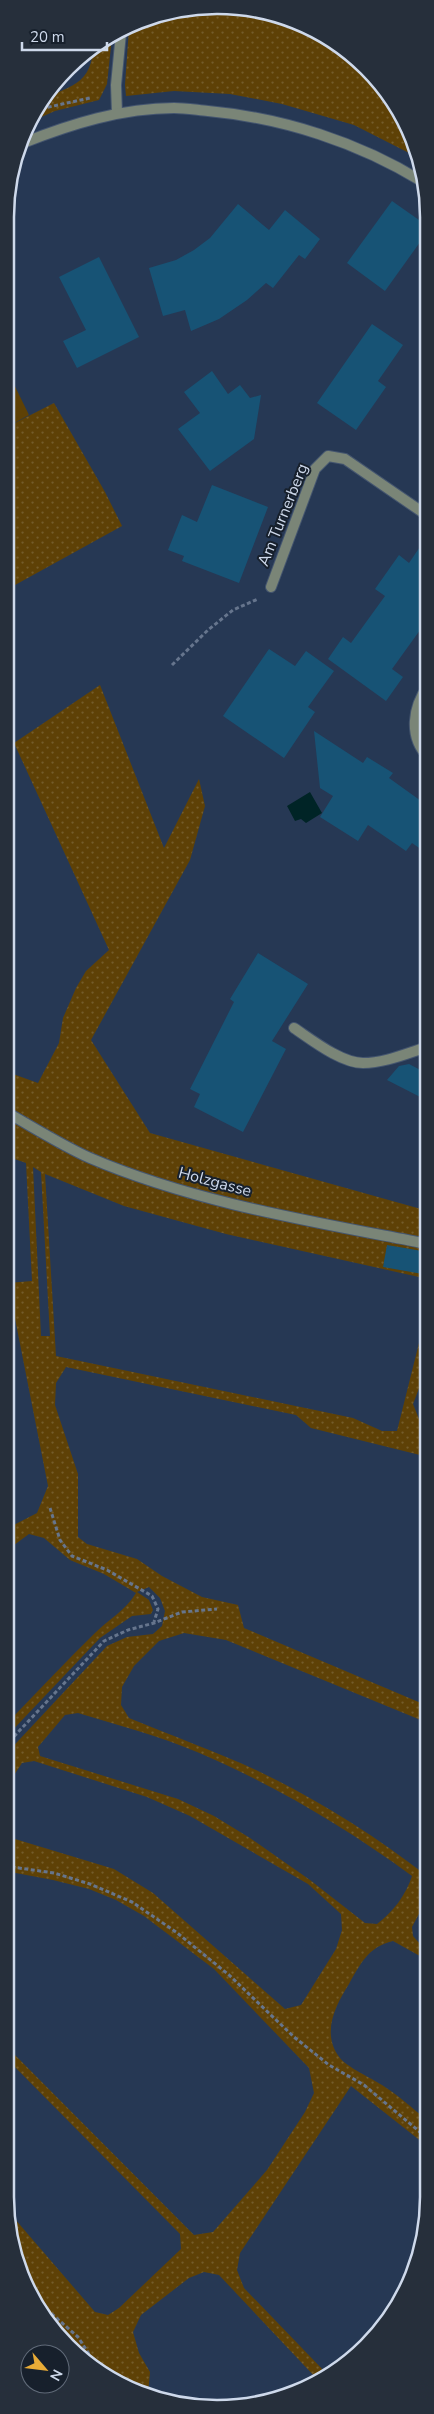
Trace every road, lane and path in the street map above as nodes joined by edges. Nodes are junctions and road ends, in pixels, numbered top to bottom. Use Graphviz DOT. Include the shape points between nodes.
graph roads {
  1 [pos="120,39"];
  2 [pos="117,113"];
  3 [pos="28,141"];
  4 [pos="416,178"];
  5 [pos="420,510"];
  6 [pos="271,587"];
  7 [pos="172,665"];
  8 [pos="420,697"];
  9 [pos="420,744"];
  10 [pos="294,1028"];
  11 [pos="420,1048"];
  12 [pos="14,1116"];
  13 [pos="420,1242"];
  14 [pos="50,1508"];
  15 [pos="217,1609"];
  16 [pos="154,1623"];
  17 [pos="14,1736"];
  18 [pos="14,1867"];
  19 [pos="420,2132"];
  20 [pos="49,2312"];
  21 [pos="90,2356"];
  1 -- 2 [label="street"];
  2 -- 3 [label="street" via="60,128"];
  2 -- 4 [label="street" via="174,108 277,122 349,144"];
  5 -- 6 [label="street, Am Turnerberg" via="345,458 328,456 315,469"];
  6 -- 7 [label="path" via="261,597 232,610"];
  8 -- 9 [label="street" via="414,719"];
  10 -- 11 [label="street" via="334,1055 362,1063"];
  12 -- 13 [label="street, Holzgasse" via="89,1157 185,1191 285,1216"];
  14 -- 16 [label="path" via="60,1540 72,1556 107,1570 152,1596 158,1609"];
  15 -- 16 [label="path" via="182,1612"];
  16 -- 17 [label="path" via="104,1641"];
  18 -- 19 [label="path" via="54,1873 132,1902 229,1975 294,2037 329,2065 364,2086"];
  20 -- 21 [label="path" via="78,2337"];
}
